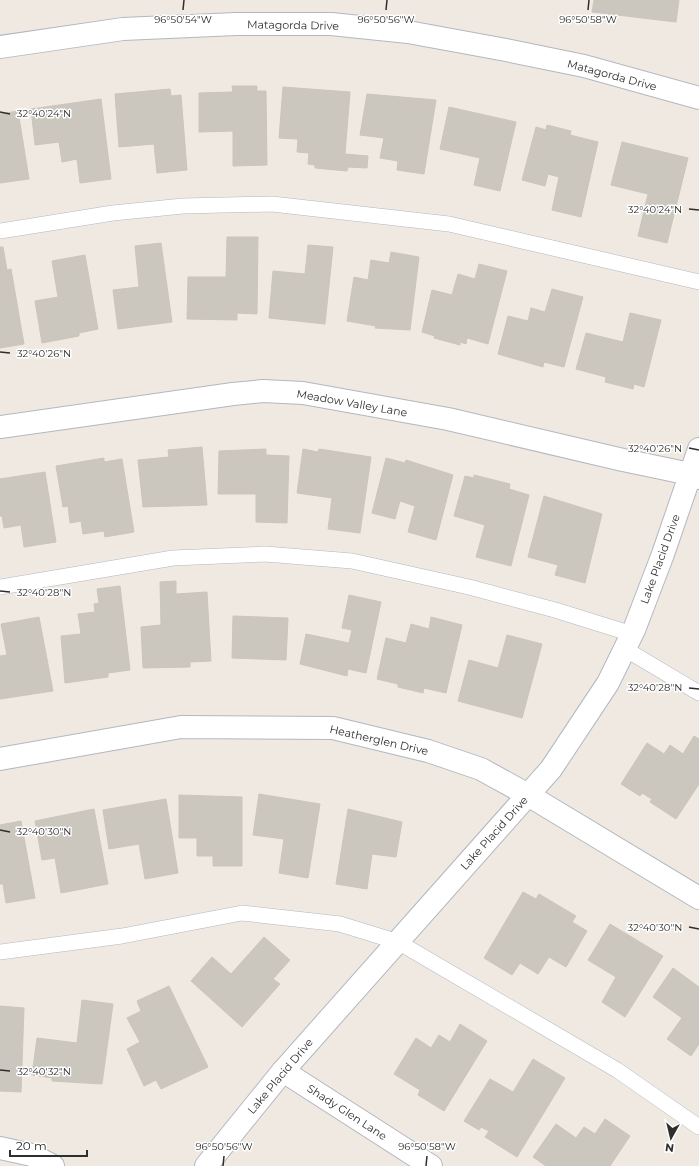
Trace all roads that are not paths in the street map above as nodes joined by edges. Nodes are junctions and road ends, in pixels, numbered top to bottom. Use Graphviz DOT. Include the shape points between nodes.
graph roads {
  1 [pos="0,47"];
  2 [pos="699,98"];
  3 [pos="0,232"];
  4 [pos="699,282"];
  5 [pos="0,427"];
  6 [pos="699,449"];
  7 [pos="694,476"];
  8 [pos="0,586"];
  9 [pos="629,641"];
  10 [pos="699,693"];
  11 [pos="0,759"];
  12 [pos="528,795"];
  13 [pos="699,898"];
  14 [pos="398,942"];
  15 [pos="0,952"];
  16 [pos="283,1071"];
  17 [pos="699,1127"];
  18 [pos="0,1148"];
  19 [pos="53,1166"];
  20 [pos="206,1166"];
  21 [pos="431,1166"];
  1 -- 2 [label="street, Matagorda Drive" via="123,29 236,24 331,24 408,32 506,50 584,66"];
  3 -- 4 [label="lane" via="121,212 183,206 272,204 448,224"];
  5 -- 7 [label="street, Meadow Valley Lane" via="233,394 263,391 303,393 448,419"];
  6 -- 7 [label="street, Lake Placid Drive"];
  7 -- 9 [label="street, Lake Placid Drive"];
  8 -- 9 [label="lane" via="173,558 265,554 352,561 469,587 555,610"];
  9 -- 10 [label="lane"];
  9 -- 12 [label="street, Lake Placid Drive" via="608,683 551,769"];
  11 -- 12 [label="street, Heatherglen Drive" via="181,727 333,728 435,753 481,769"];
  12 -- 13 [label="street, Heatherglen Drive"];
  12 -- 14 [label="street, Lake Placid Drive"];
  14 -- 15 [label="lane" via="340,924 242,913 122,936"];
  14 -- 16 [label="street, Lake Placid Drive"];
  14 -- 17 [label="lane" via="617,1070"];
  16 -- 20 [label="street, Lake Placid Drive"];
  16 -- 21 [label="street, Shady Glen Lane"];
  18 -- 19 [label="street" via="32,1155"];
}
